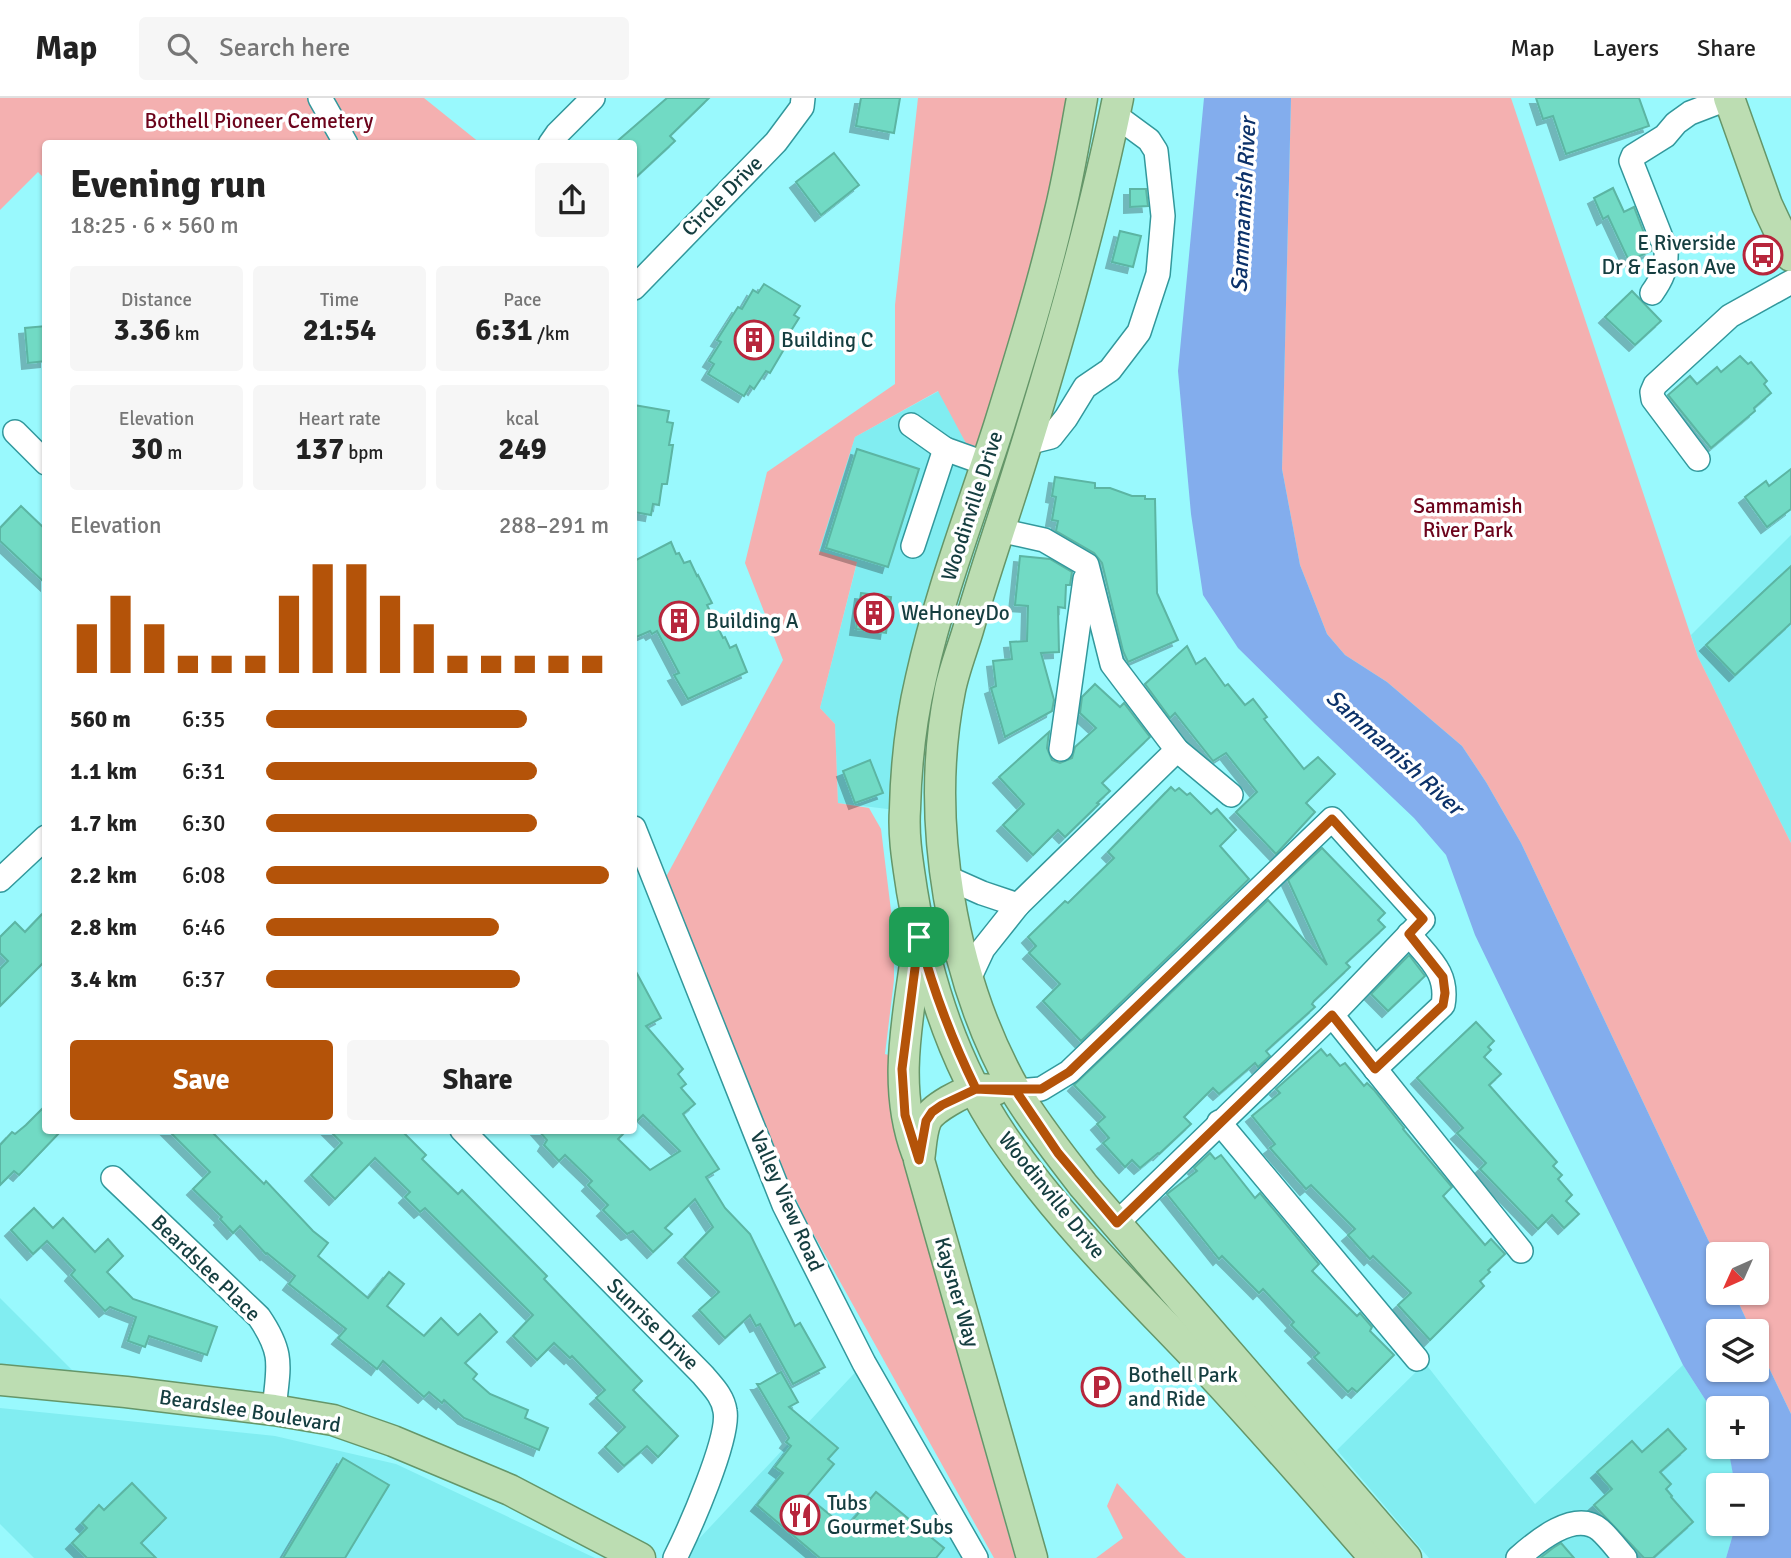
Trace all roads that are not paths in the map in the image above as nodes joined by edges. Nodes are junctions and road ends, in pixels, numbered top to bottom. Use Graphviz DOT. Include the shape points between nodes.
graph roads {
  1 [pos="320,98"];
  2 [pos="593,98"];
  3 [pos="803,98"];
  4 [pos="1082,98"];
  5 [pos="1729,98"];
  6 [pos="1117,106"];
  7 [pos="344,140"];
  8 [pos="553,140"];
  9 [pos="1791,257"];
  10 [pos="637,277"];
  11 [pos="1791,282"];
  12 [pos="1652,293"];
  13 [pos="911,425"];
  14 [pos="15,432"];
  15 [pos="1027,443"];
  16 [pos="945,449"];
  17 [pos="1698,458"];
  18 [pos="42,459"];
  19 [pos="987,464"];
  20 [pos="999,530"];
  21 [pos="913,546"];
  22 [pos="1087,565"];
  23 [pos="1061,749"];
  24 [pos="1177,750"];
  25 [pos="1231,795"];
  26 [pos="637,836"];
  27 [pos="42,841"];
  28 [pos="946,877"];
  29 [pos="0,880"];
  30 [pos="1018,905"];
  31 [pos="1409,934"];
  32 [pos="919,937"];
  33 [pos="968,981"];
  34 [pos="1332,1015"];
  35 [pos="1375,1069"];
  36 [pos="976,1089"];
  37 [pos="1016,1091"];
  38 [pos="1219,1122"];
  39 [pos="466,1134"];
  40 [pos="919,1160"];
  41 [pos="113,1178"];
  42 [pos="1117,1223"];
  43 [pos="1521,1251"];
  44 [pos="1417,1359"];
  45 [pos="0,1380"];
  46 [pos="274,1410"];
  47 [pos="640,1558"];
  48 [pos="675,1558"];
  49 [pos="976,1558"];
  50 [pos="1032,1558"];
  51 [pos="1375,1558"];
  52 [pos="1406,1558"];
  53 [pos="1518,1558"];
  54 [pos="1625,1558"];
  1 -- 7 [label="street"];
  2 -- 8 [label="street"];
  3 -- 10 [label="street, Circle Drive" via="802,107 776,142"];
  4 -- 19 [label="main road, Woodinville Drive" via="1054,237"];
  5 -- 9 [label="main road"];
  5 -- 12 [label="street" via="1690,113 1631,161 1666,250 1663,277"];
  6 -- 15 [label="main road, Woodinville Drive" via="1092,214"];
  6 -- 15 [label="street" via="1156,151 1163,216 1158,274 1139,332 1110,370 1085,387 1051,437"];
  11 -- 17 [label="street" via="1730,316 1655,385 1653,399"];
  13 -- 16 [label="street"];
  14 -- 18 [label="street"];
  15 -- 20 [label="main road, Woodinville Drive"];
  16 -- 19 [label="street"];
  16 -- 21 [label="street"];
  19 -- 32 [label="main road, Woodinville Drive" via="940,602 914,713 904,811"];
  20 -- 22 [label="street" via="1044,541"];
  20 -- 28 [label="main road, Woodinville Drive" via="950,690 941,782"];
  22 -- 23 [label="street"];
  22 -- 24 [label="street" via="1112,664"];
  24 -- 25 [label="street"];
  24 -- 30 [label="street"];
  26 -- 49 [label="street, Valley View Road" via="784,1205 864,1363"];
  27 -- 29 [label="street"];
  28 -- 30 [label="street"];
  28 -- 33 [label="main road, Woodinville Drive"];
  30 -- 33 [label="street" via="982,949"];
  31 -- 34 [label="street"];
  31 -- 35 [label="street" via="1443,977 1443,1005"];
  31 -- 37 [label="street" via="1423,919 1332,819 1069,1072 1041,1089"];
  32 -- 36 [label="main road, Woodinville Drive" via="941,1009"];
  32 -- 40 [label="main road" via="902,1069 905,1115"];
  33 -- 37 [label="main road, Woodinville Drive"];
  34 -- 35 [label="street"];
  34 -- 38 [label="street"];
  35 -- 43 [label="street"];
  36 -- 37 [label="main road"];
  36 -- 40 [label="main road, Kaysner Way" via="932,1112"];
  36 -- 51 [label="main road, Woodinville Drive" via="1004,1138 1064,1216"];
  37 -- 42 [label="main road, Woodinville Drive" via="1058,1153"];
  38 -- 42 [label="street"];
  38 -- 44 [label="street"];
  39 -- 48 [label="street, Sunrise Drive" via="722,1398 724,1434"];
  40 -- 50 [label="main road, Kaysner Way"];
  41 -- 46 [label="street, Beardslee Place" via="260,1317 279,1356"];
  42 -- 52 [label="main road, Woodinville Drive"];
  45 -- 46 [label="main road, Beardslee Boulevard"];
  46 -- 47 [label="main road, Beardslee Boulevard" via="332,1420 393,1441 510,1490"];
  53 -- 54 [label="street" via="1542,1537 1584,1523 1599,1529"];
}
